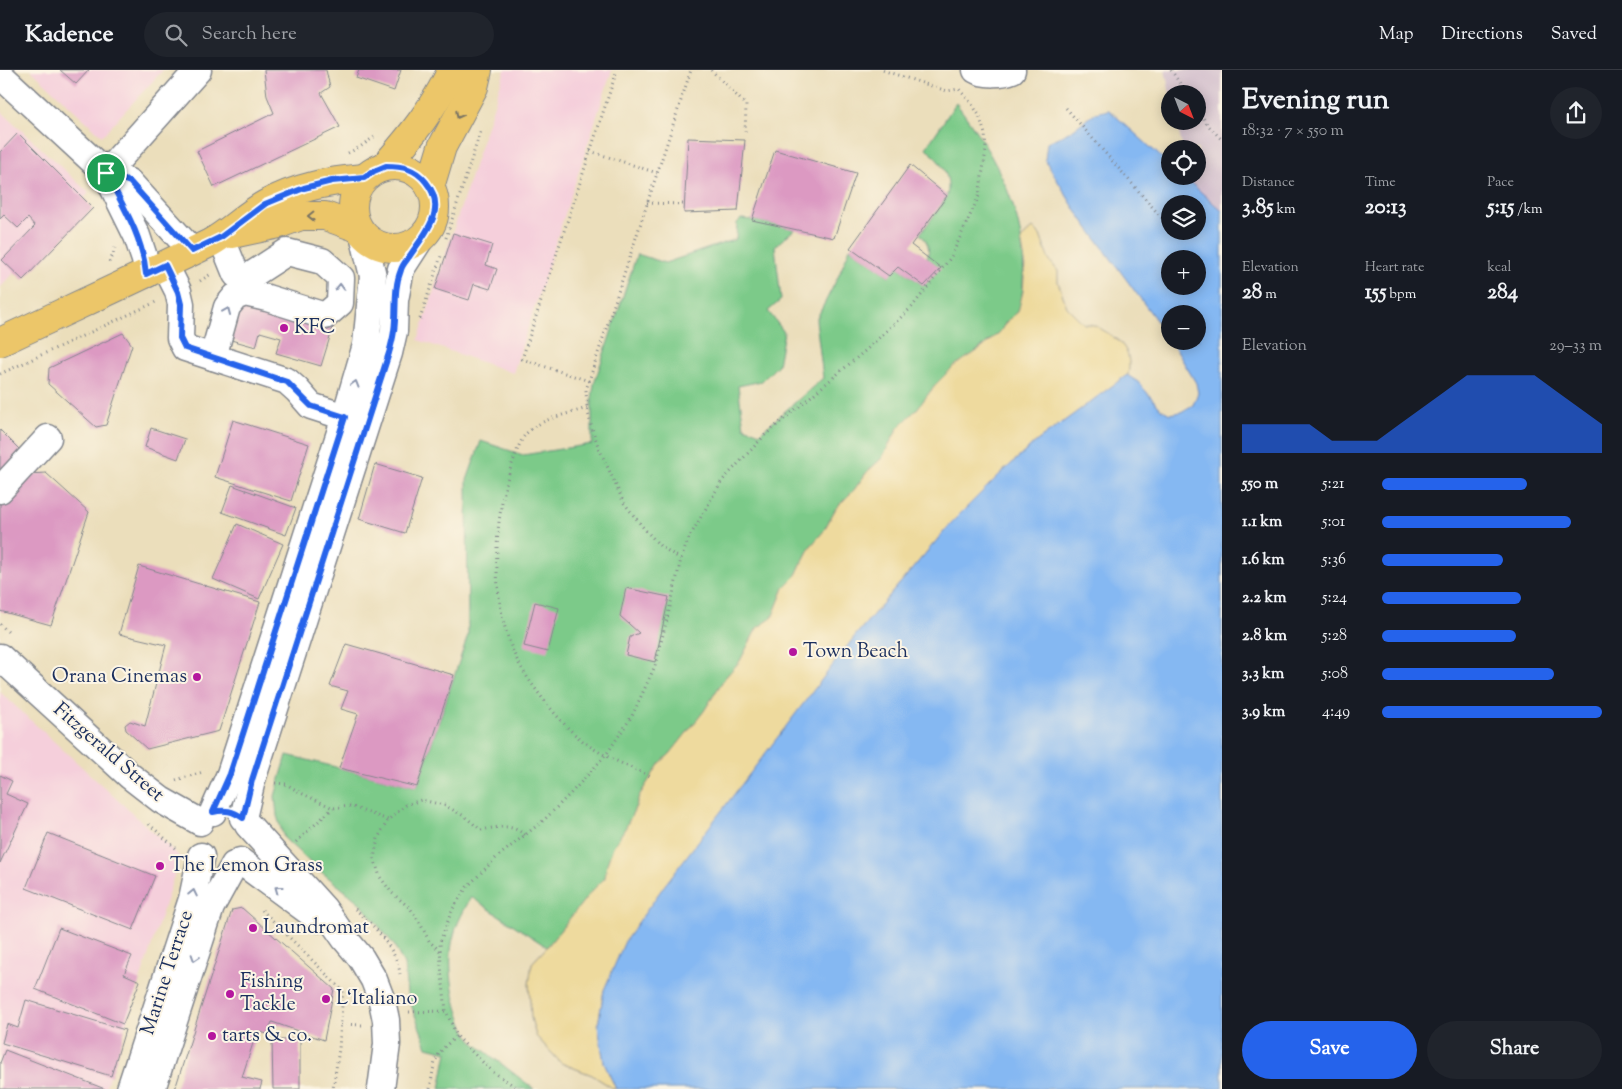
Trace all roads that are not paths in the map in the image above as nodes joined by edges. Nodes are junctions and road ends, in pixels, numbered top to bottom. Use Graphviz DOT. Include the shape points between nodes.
graph roads {
  1 [pos="198,70"];
  2 [pos="452,70"];
  3 [pos="478,70"];
  4 [pos="976,70"];
  5 [pos="1012,70"];
  6 [pos="0,75"];
  7 [pos="375,172"];
  8 [pos="106,173"];
  9 [pos="430,187"];
  10 [pos="360,231"];
  11 [pos="221,237"];
  12 [pos="421,238"];
  13 [pos="192,251"];
  14 [pos="156,269"];
  15 [pos="0,342"];
  16 [pos="213,357"];
  17 [pos="345,417"];
  18 [pos="48,438"];
  19 [pos="0,490"];
  20 [pos="7,647"];
  21 [pos="206,817"];
  22 [pos="246,822"];
  23 [pos="201,856"];
  24 [pos="237,863"];
  25 [pos="345,939"];
  26 [pos="130,1089"];
  27 [pos="152,1089"];
  28 [pos="381,1089"];
  1 -- 8 [label="street"];
  2 -- 7 [label="main road" via="414,134"];
  3 -- 9 [label="main road, one-way" via="474,87 442,147"];
  4 -- 5 [label="street" via="981,73"];
  6 -- 8 [label="street"];
  7 -- 9 [label="main road" via="399,166 411,169"];
  7 -- 10 [label="main road" via="358,187 353,202 354,218"];
  7 -- 11 [label="main road" via="304,188 265,204"];
  8 -- 13 [label="street" via="130,182"];
  8 -- 14 [label="street" via="137,236 145,260"];
  9 -- 12 [label="main road" via="435,200 435,214"];
  10 -- 11 [label="main road, one-way" via="325,216 301,216"];
  10 -- 12 [label="main road" via="384,247 409,246"];
  17 -- 10 [label="street, one-way" via="366,345 373,276"];
  11 -- 13 [label="main road"];
  16 -- 11 [label="street, one-way" via="227,307 235,297 246,293 325,316 340,302 341,278 322,261 287,252 247,278 236,274"];
  12 -- 22 [label="street" via="401,269 389,353 252,780"];
  13 -- 14 [label="main road"];
  14 -- 15 [label="main road"];
  14 -- 16 [label="street" via="178,292 180,338 185,348"];
  16 -- 17 [label="street" via="287,382 311,406"];
  17 -- 21 [label="street" via="230,774"];
  18 -- 19 [label="street"];
  20 -- 21 [label="street, Fitzgerald Street" via="130,776 161,800"];
  21 -- 22 [label="street" via="220,810 229,811"];
  21 -- 23 [label="street" via="196,830 194,839"];
  22 -- 24 [label="street" via="251,833 250,849"];
  22 -- 25 [label="street" via="324,909"];
  23 -- 24 [label="street" via="217,866"];
  26 -- 23 [label="street, Marine Terrace, one-way" via="192,899"];
  25 -- 24 [label="street, one-way"];
  24 -- 27 [label="street, Marine Terrace, one-way" via="211,907"];
  25 -- 28 [label="street" via="362,958 382,1001 388,1044"];
}
